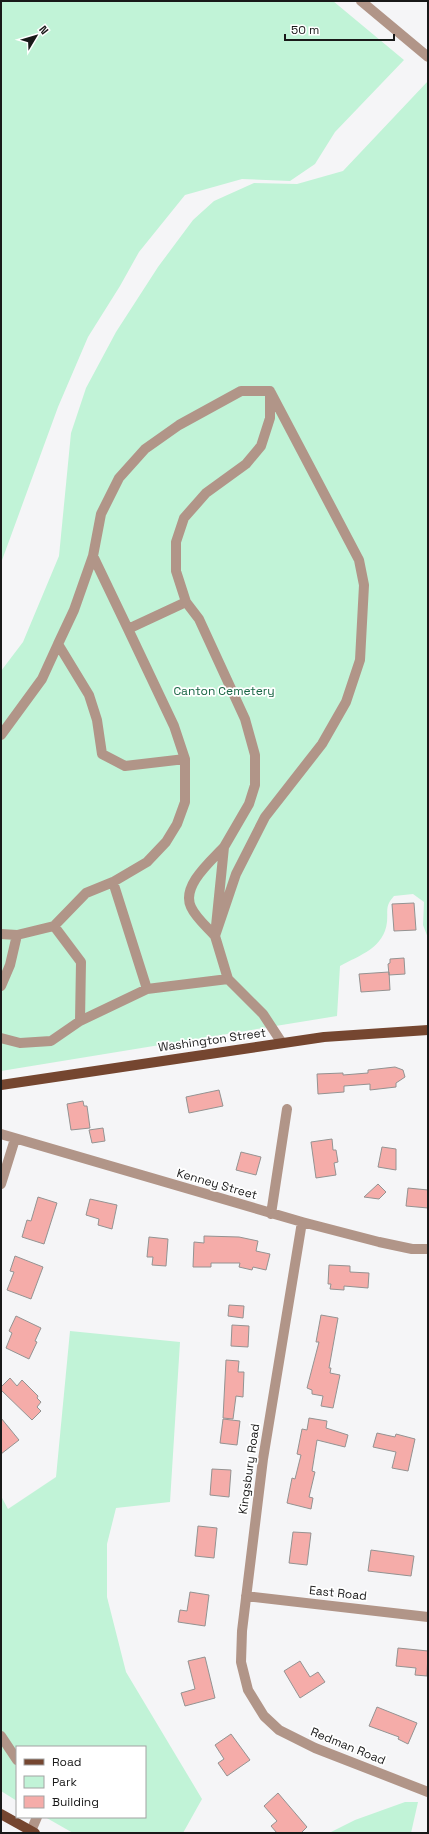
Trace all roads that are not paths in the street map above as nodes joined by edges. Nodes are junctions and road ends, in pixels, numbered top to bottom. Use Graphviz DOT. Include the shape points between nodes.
graph roads {
  1 [pos="361,1"];
  2 [pos="428,57"];
  3 [pos="270,391"];
  4 [pos="93,556"];
  5 [pos="186,602"];
  6 [pos="128,629"];
  7 [pos="58,644"];
  8 [pos="1,735"];
  9 [pos="185,758"];
  10 [pos="224,847"];
  11 [pos="113,882"];
  12 [pos="54,926"];
  13 [pos="1,934"];
  14 [pos="17,935"];
  15 [pos="215,936"];
  16 [pos="228,979"];
  17 [pos="1,986"];
  18 [pos="147,989"];
  19 [pos="80,1022"];
  20 [pos="428,1030"];
  21 [pos="1,1038"];
  22 [pos="282,1043"];
  23 [pos="1,1085"];
  24 [pos="287,1109"];
  25 [pos="1,1134"];
  26 [pos="15,1139"];
  27 [pos="1,1184"];
  28 [pos="272,1214"];
  29 [pos="302,1222"];
  30 [pos="428,1249"];
  31 [pos="246,1596"];
  32 [pos="428,1617"];
  33 [pos="264,1716"];
  34 [pos="1,1736"];
  35 [pos="16,1758"];
  36 [pos="428,1792"];
  37 [pos="1,1814"];
  38 [pos="37,1818"];
  39 [pos="33,1832"];
  1 -- 2 [label="street"];
  3 -- 4 [label="street" via="242,391 178,425 145,449 119,478 101,514"];
  3 -- 5 [label="street" via="270,418 260,446 246,464 206,493 184,518 176,542 176,571"];
  3 -- 15 [label="street" via="359,560 364,585 360,660 346,702 322,744 265,817 236,874"];
  4 -- 6 [label="street"];
  4 -- 7 [label="street" via="74,610"];
  5 -- 6 [label="street"];
  5 -- 10 [label="street" via="199,619 227,677 245,719 255,755 255,785 249,804"];
  6 -- 9 [label="street" via="174,726"];
  7 -- 8 [label="street" via="42,679"];
  7 -- 9 [label="street" via="89,695 97,720 102,754 125,766"];
  9 -- 11 [label="street" via="185,802 177,824 166,842 147,862"];
  10 -- 15 [label="street"];
  10 -- 15 [label="street" via="201,872 188,897 193,911"];
  11 -- 12 [label="street" via="86,893"];
  11 -- 18 [label="street"];
  12 -- 14 [label="street"];
  12 -- 19 [label="street" via="81,962"];
  13 -- 14 [label="street"];
  14 -- 17 [label="street" via="10,965"];
  15 -- 16 [label="street"];
  16 -- 18 [label="street"];
  16 -- 22 [label="street" via="263,1014"];
  18 -- 19 [label="street"];
  19 -- 21 [label="street" via="51,1042 20,1043"];
  20 -- 22 [label="main road, Washington Street" via="324,1037"];
  22 -- 23 [label="main road, Washington Street"];
  24 -- 28 [label="street"];
  25 -- 26 [label="street, Kenney Street"];
  26 -- 27 [label="street"];
  26 -- 28 [label="street, Kenney Street"];
  28 -- 29 [label="street, Kenney Street"];
  29 -- 30 [label="street, Kenney Street" via="379,1242 412,1249"];
  29 -- 31 [label="street, Kingsbury Road" via="263,1459"];
  31 -- 32 [label="street, East Road"];
  31 -- 33 [label="street, Kingsbury Road" via="241,1662 248,1690"];
  33 -- 36 [label="street, Redman Road" via="279,1730 310,1746"];
  34 -- 35 [label="street"];
  37 -- 39 [label="main road"];
  38 -- 39 [label="street"];
}
